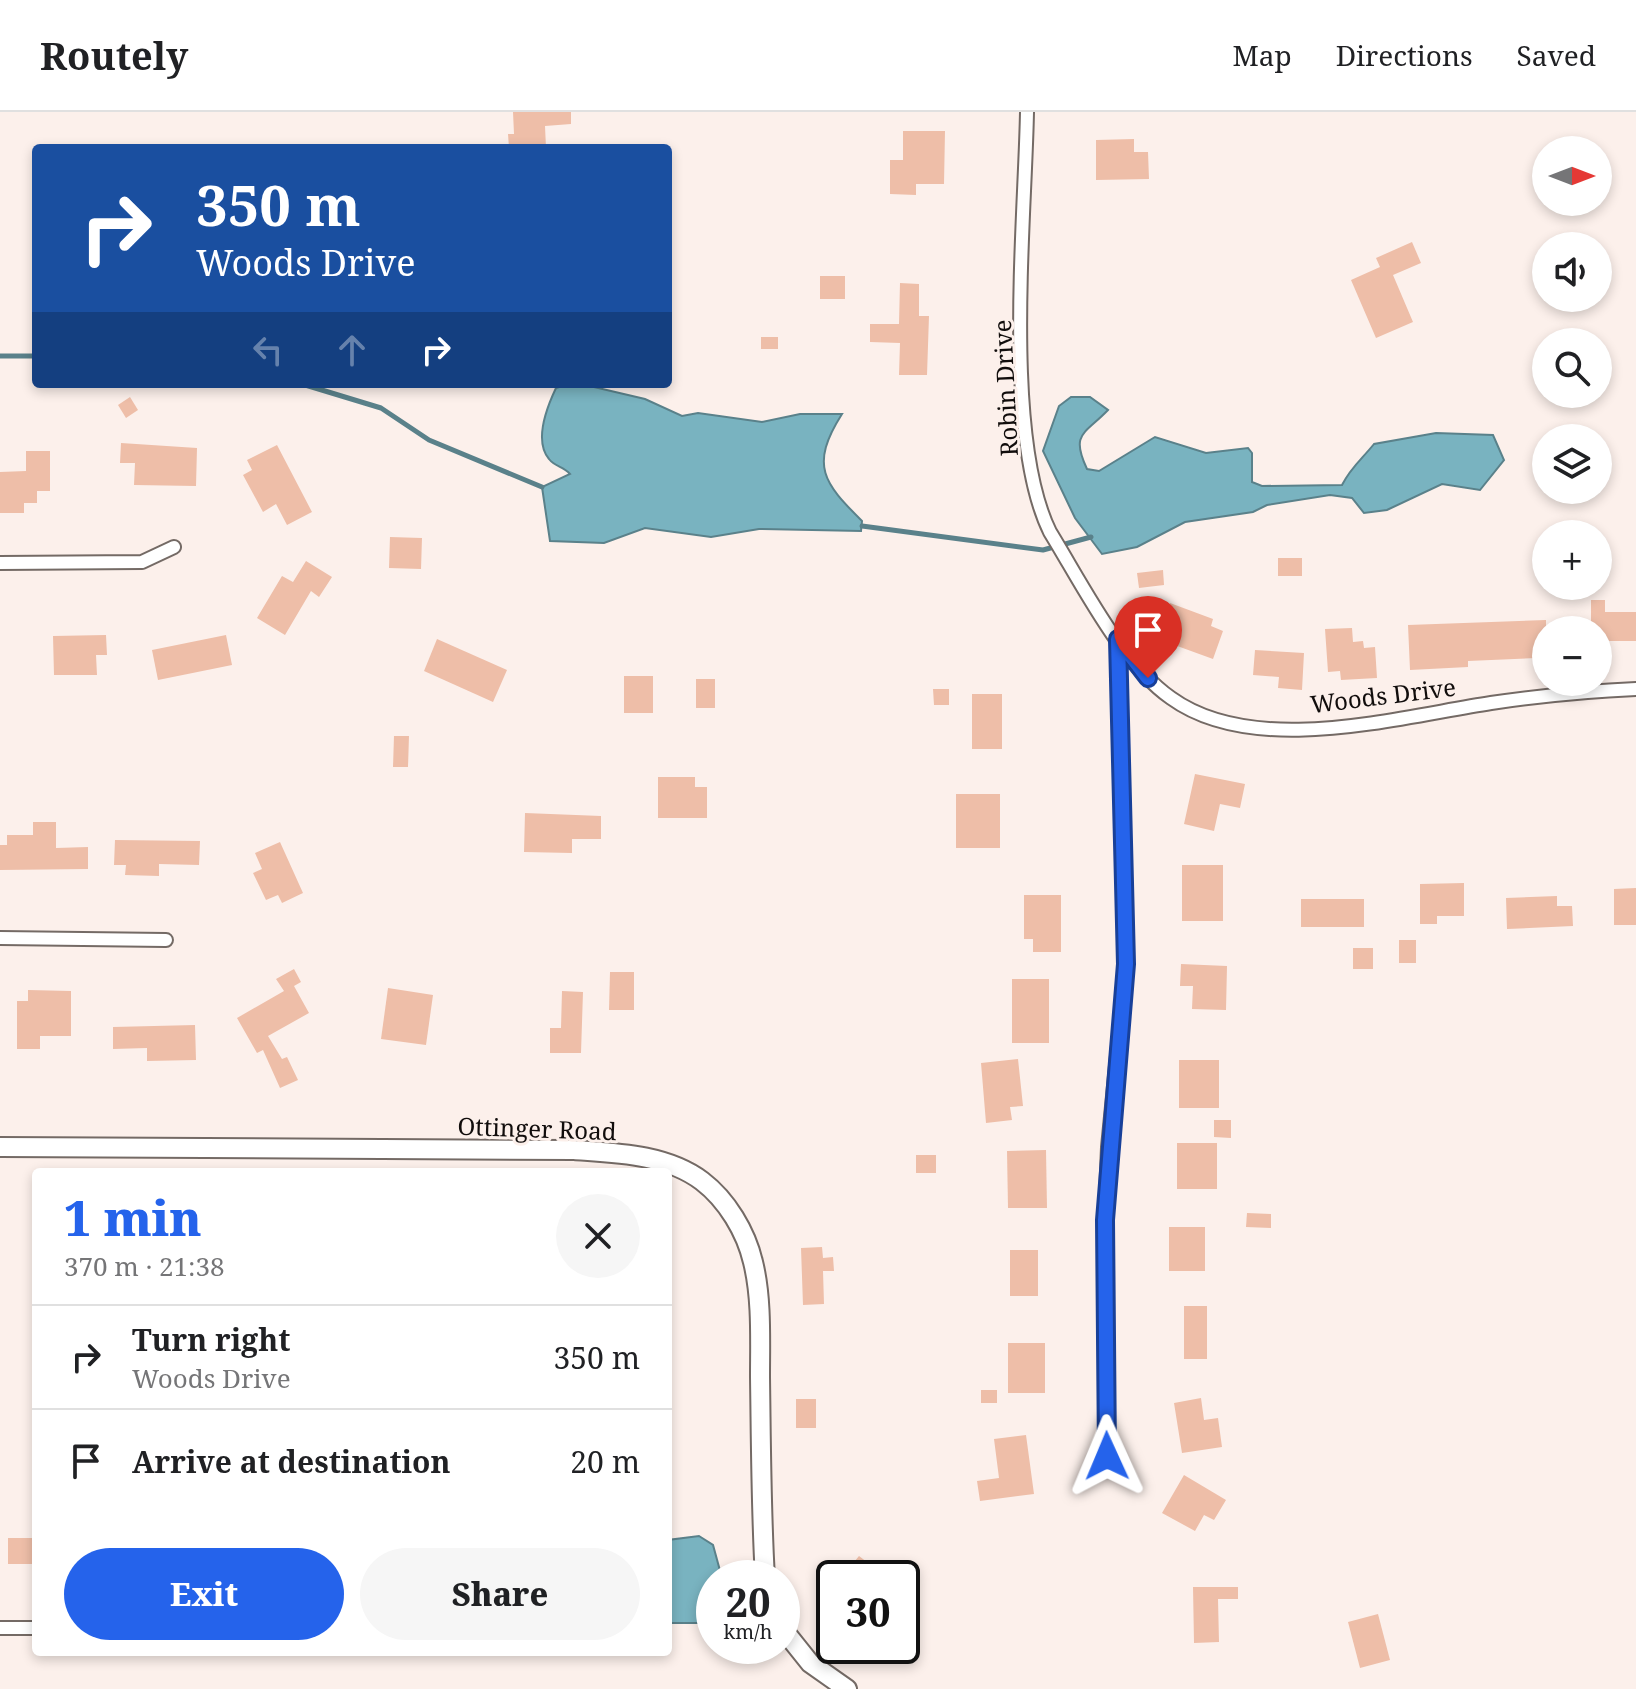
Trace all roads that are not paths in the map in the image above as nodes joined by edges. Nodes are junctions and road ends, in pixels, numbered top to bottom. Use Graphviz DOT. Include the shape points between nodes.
graph roads {
  1 [pos="1027,112"];
  2 [pos="174,547"];
  3 [pos="0,563"];
  4 [pos="1118,639"];
  5 [pos="1636,689"];
  6 [pos="0,938"];
  7 [pos="166,940"];
  8 [pos="0,1147"];
  9 [pos="1107,1456"];
  10 [pos="765,1560"];
  11 [pos="0,1628"];
  12 [pos="32,1628"];
  13 [pos="800,1650"];
  14 [pos="847,1689"];
  1 -- 4 [label="street, Robin Drive" via="1022,333 1029,459 1042,516"];
  2 -- 3 [label="street" via="142,562"];
  4 -- 5 [label="street, Woods Drive" via="1171,699 1221,721 1264,727 1359,725 1585,691"];
  4 -- 9 [label="street" via="1126,964 1105,1220"];
  6 -- 7 [label="street"];
  8 -- 10 [label="street, Ottinger Road" via="574,1150 653,1160 680,1169 722,1201 753,1262"];
  11 -- 12 [label="street"];
  13 -- 14 [label="street"];
}
